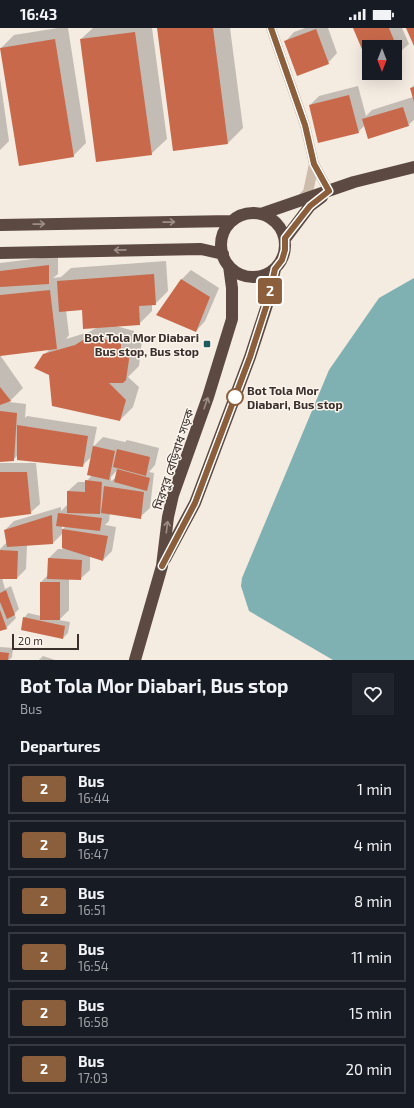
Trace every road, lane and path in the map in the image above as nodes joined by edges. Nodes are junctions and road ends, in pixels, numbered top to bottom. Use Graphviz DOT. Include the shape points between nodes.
graph roads {
  1 [pos="271,28"];
  2 [pos="314,164"];
  3 [pos="414,167"];
  4 [pos="329,191"];
  5 [pos="301,200"];
  6 [pos="261,214"];
  7 [pos="232,221"];
  8 [pos="0,225"];
  9 [pos="285,238"];
  10 [pos="0,253"];
  11 [pos="222,254"];
  12 [pos="229,266"];
  13 [pos="275,269"];
  14 [pos="162,566"];
  15 [pos="135,660"];
  1 -- 2 [label="street" via="305,125"];
  2 -- 4 [label="street"];
  2 -- 5 [label="street" via="308,192"];
  3 -- 4 [label="highway"];
  4 -- 5 [label="highway"];
  4 -- 9 [label="highway" via="310,206"];
  5 -- 6 [label="highway"];
  6 -- 7 [label="highway" via="246,215"];
  6 -- 9 [label="highway" via="276,223"];
  8 -- 7 [label="highway, one-way"];
  7 -- 11 [label="highway" via="222,237"];
  9 -- 13 [label="highway" via="282,260"];
  11 -- 10 [label="highway, one-way" via="201,249"];
  11 -- 12 [label="highway"];
  12 -- 13 [label="highway" via="237,273 257,278"];
  14 -- 12 [label="highway, মিরপুর বেড়িবাধ সড়ক, one-way" via="168,517 174,495 232,319"];
  13 -- 14 [label="highway" via="250,357 195,503"];
  14 -- 15 [label="highway, মিরপুর বেড়িবাধ সড়ক"];
}
